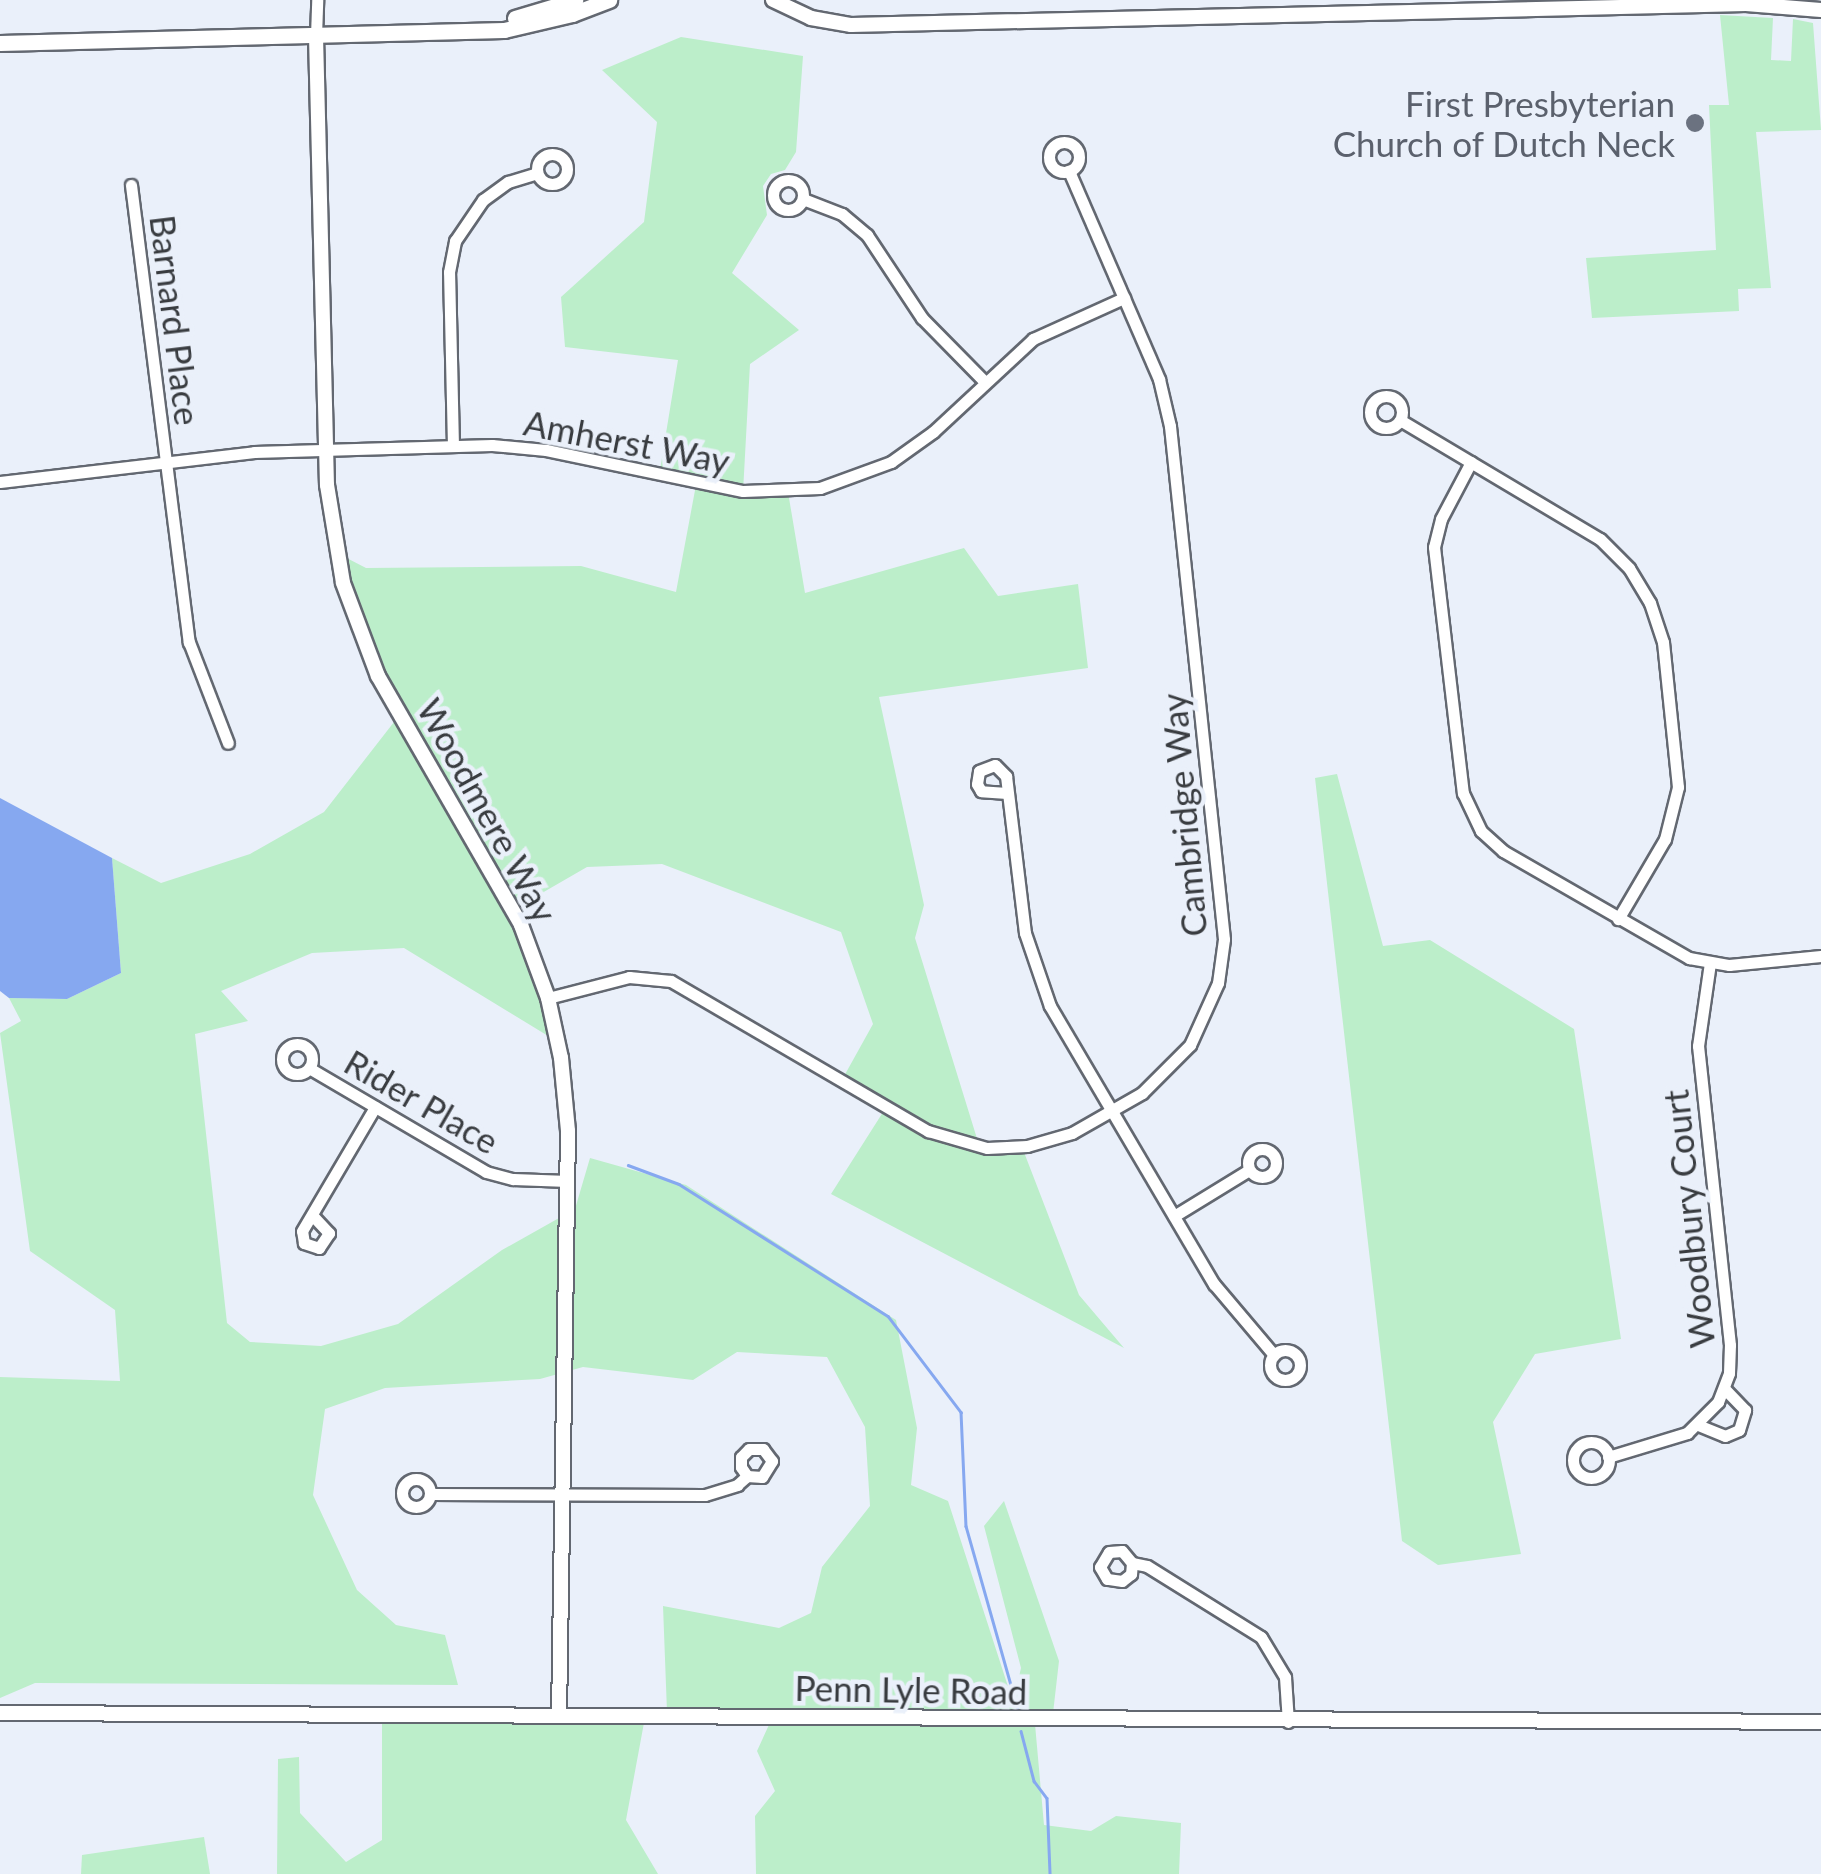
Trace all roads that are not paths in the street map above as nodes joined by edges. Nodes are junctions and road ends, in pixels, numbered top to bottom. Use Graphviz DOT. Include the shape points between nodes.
graph roads {
  1 [pos="317,0"];
  2 [pos="575,0"];
  3 [pos="609,0"];
  4 [pos="773,0"];
  5 [pos="1763,0"];
  6 [pos="1746,4"];
  7 [pos="1227,8"];
  8 [pos="1821,10"];
  9 [pos="432,34"];
  10 [pos="316,36"];
  11 [pos="0,43"];
  12 [pos="1069,171"];
  13 [pos="537,173"];
  14 [pos="132,184"];
  15 [pos="803,199"];
  16 [pos="1124,298"];
  17 [pos="985,382"];
  18 [pos="1400,420"];
  19 [pos="452,446"];
  20 [pos="327,449"];
  21 [pos="166,462"];
  22 [pos="1471,462"];
  23 [pos="0,482"];
  24 [pos="228,743"];
  25 [pos="1008,793"];
  26 [pos="1618,918"];
  27 [pos="1821,956"];
  28 [pos="1710,963"];
  29 [pos="548,998"];
  30 [pos="309,1068"];
  31 [pos="375,1107"];
  32 [pos="1111,1111"];
  33 [pos="1249,1170"];
  34 [pos="568,1181"];
  35 [pos="312,1215"];
  36 [pos="1174,1216"];
  37 [pos="1274,1355"];
  38 [pos="1724,1388"];
  39 [pos="1698,1425"];
  40 [pos="1608,1458"];
  41 [pos="747,1476"];
  42 [pos="430,1494"];
  43 [pos="564,1496"];
  44 [pos="1132,1563"];
  45 [pos="0,1713"];
  46 [pos="559,1716"];
  47 [pos="1288,1722"];
  48 [pos="1821,1722"];
  1 -- 10 [label="street, Woodmere Way"];
  2 -- 9 [label="main road"];
  3 -- 9 [label="main road" via="539,24"];
  4 -- 7 [label="street" via="811,18 851,24"];
  5 -- 6 [label="street"];
  6 -- 7 [label="street"];
  6 -- 8 [label="street"];
  9 -- 10 [label="main road"];
  10 -- 11 [label="main road"];
  10 -- 20 [label="street, Woodmere Way"];
  12 -- 16 [label="street, Cambridge Way"];
  13 -- 19 [label="street" via="482,200 455,241 449,272"];
  14 -- 21 [label="street, Barnard Place"];
  15 -- 17 [label="street" via="842,214 868,235 922,318"];
  16 -- 17 [label="street, Amherst Way" via="1033,338"];
  16 -- 32 [label="street, Cambridge Way" via="1170,426 1224,939 1218,983 1190,1044 1161,1078"];
  17 -- 19 [label="street, Amherst Way" via="891,462 844,482 794,492 720,488 532,448"];
  18 -- 22 [label="street"];
  19 -- 20 [label="street, Amherst Way"];
  20 -- 21 [label="street, Amherst Way"];
  20 -- 29 [label="street, Woodmere Way" via="336,550 364,646 504,892"];
  21 -- 23 [label="street, Amherst Way"];
  21 -- 24 [label="street, Barnard Place" via="189,642"];
  22 -- 26 [label="street" via="1434,546 1466,804 1491,842"];
  22 -- 26 [label="street" via="1600,539 1641,584 1658,622 1678,769 1676,806 1665,840"];
  25 -- 32 [label="street" via="1031,958 1050,1006"];
  26 -- 28 [label="street" via="1671,950"];
  27 -- 28 [label="street"];
  28 -- 38 [label="street, Woodbury Court" via="1698,1046 1730,1346"];
  29 -- 32 [label="street, Cambridge Way" via="628,976 672,981 928,1131 970,1145 1048,1142"];
  29 -- 34 [label="street, Woodmere Way" via="565,1091"];
  30 -- 31 [label="street, Rider Place"];
  31 -- 34 [label="street, Rider Place" via="486,1172"];
  31 -- 35 [label="street"];
  32 -- 36 [label="street"];
  33 -- 36 [label="street"];
  34 -- 43 [label="street, Woodmere Way"];
  36 -- 37 [label="street" via="1220,1292"];
  38 -- 39 [label="street, Woodbury Court"];
  38 -- 39 [label="street" via="1742,1403 1744,1424 1725,1436"];
  39 -- 40 [label="street" via="1673,1440"];
  41 -- 43 [label="street" via="720,1492 690,1497"];
  42 -- 43 [label="street"];
  43 -- 46 [label="street, Woodmere Way"];
  44 -- 47 [label="street" via="1262,1637 1285,1678"];
  45 -- 46 [label="street, Penn Lyle Road"];
  46 -- 47 [label="street, Penn Lyle Road"];
  47 -- 48 [label="street, Penn Lyle Road"];
}
